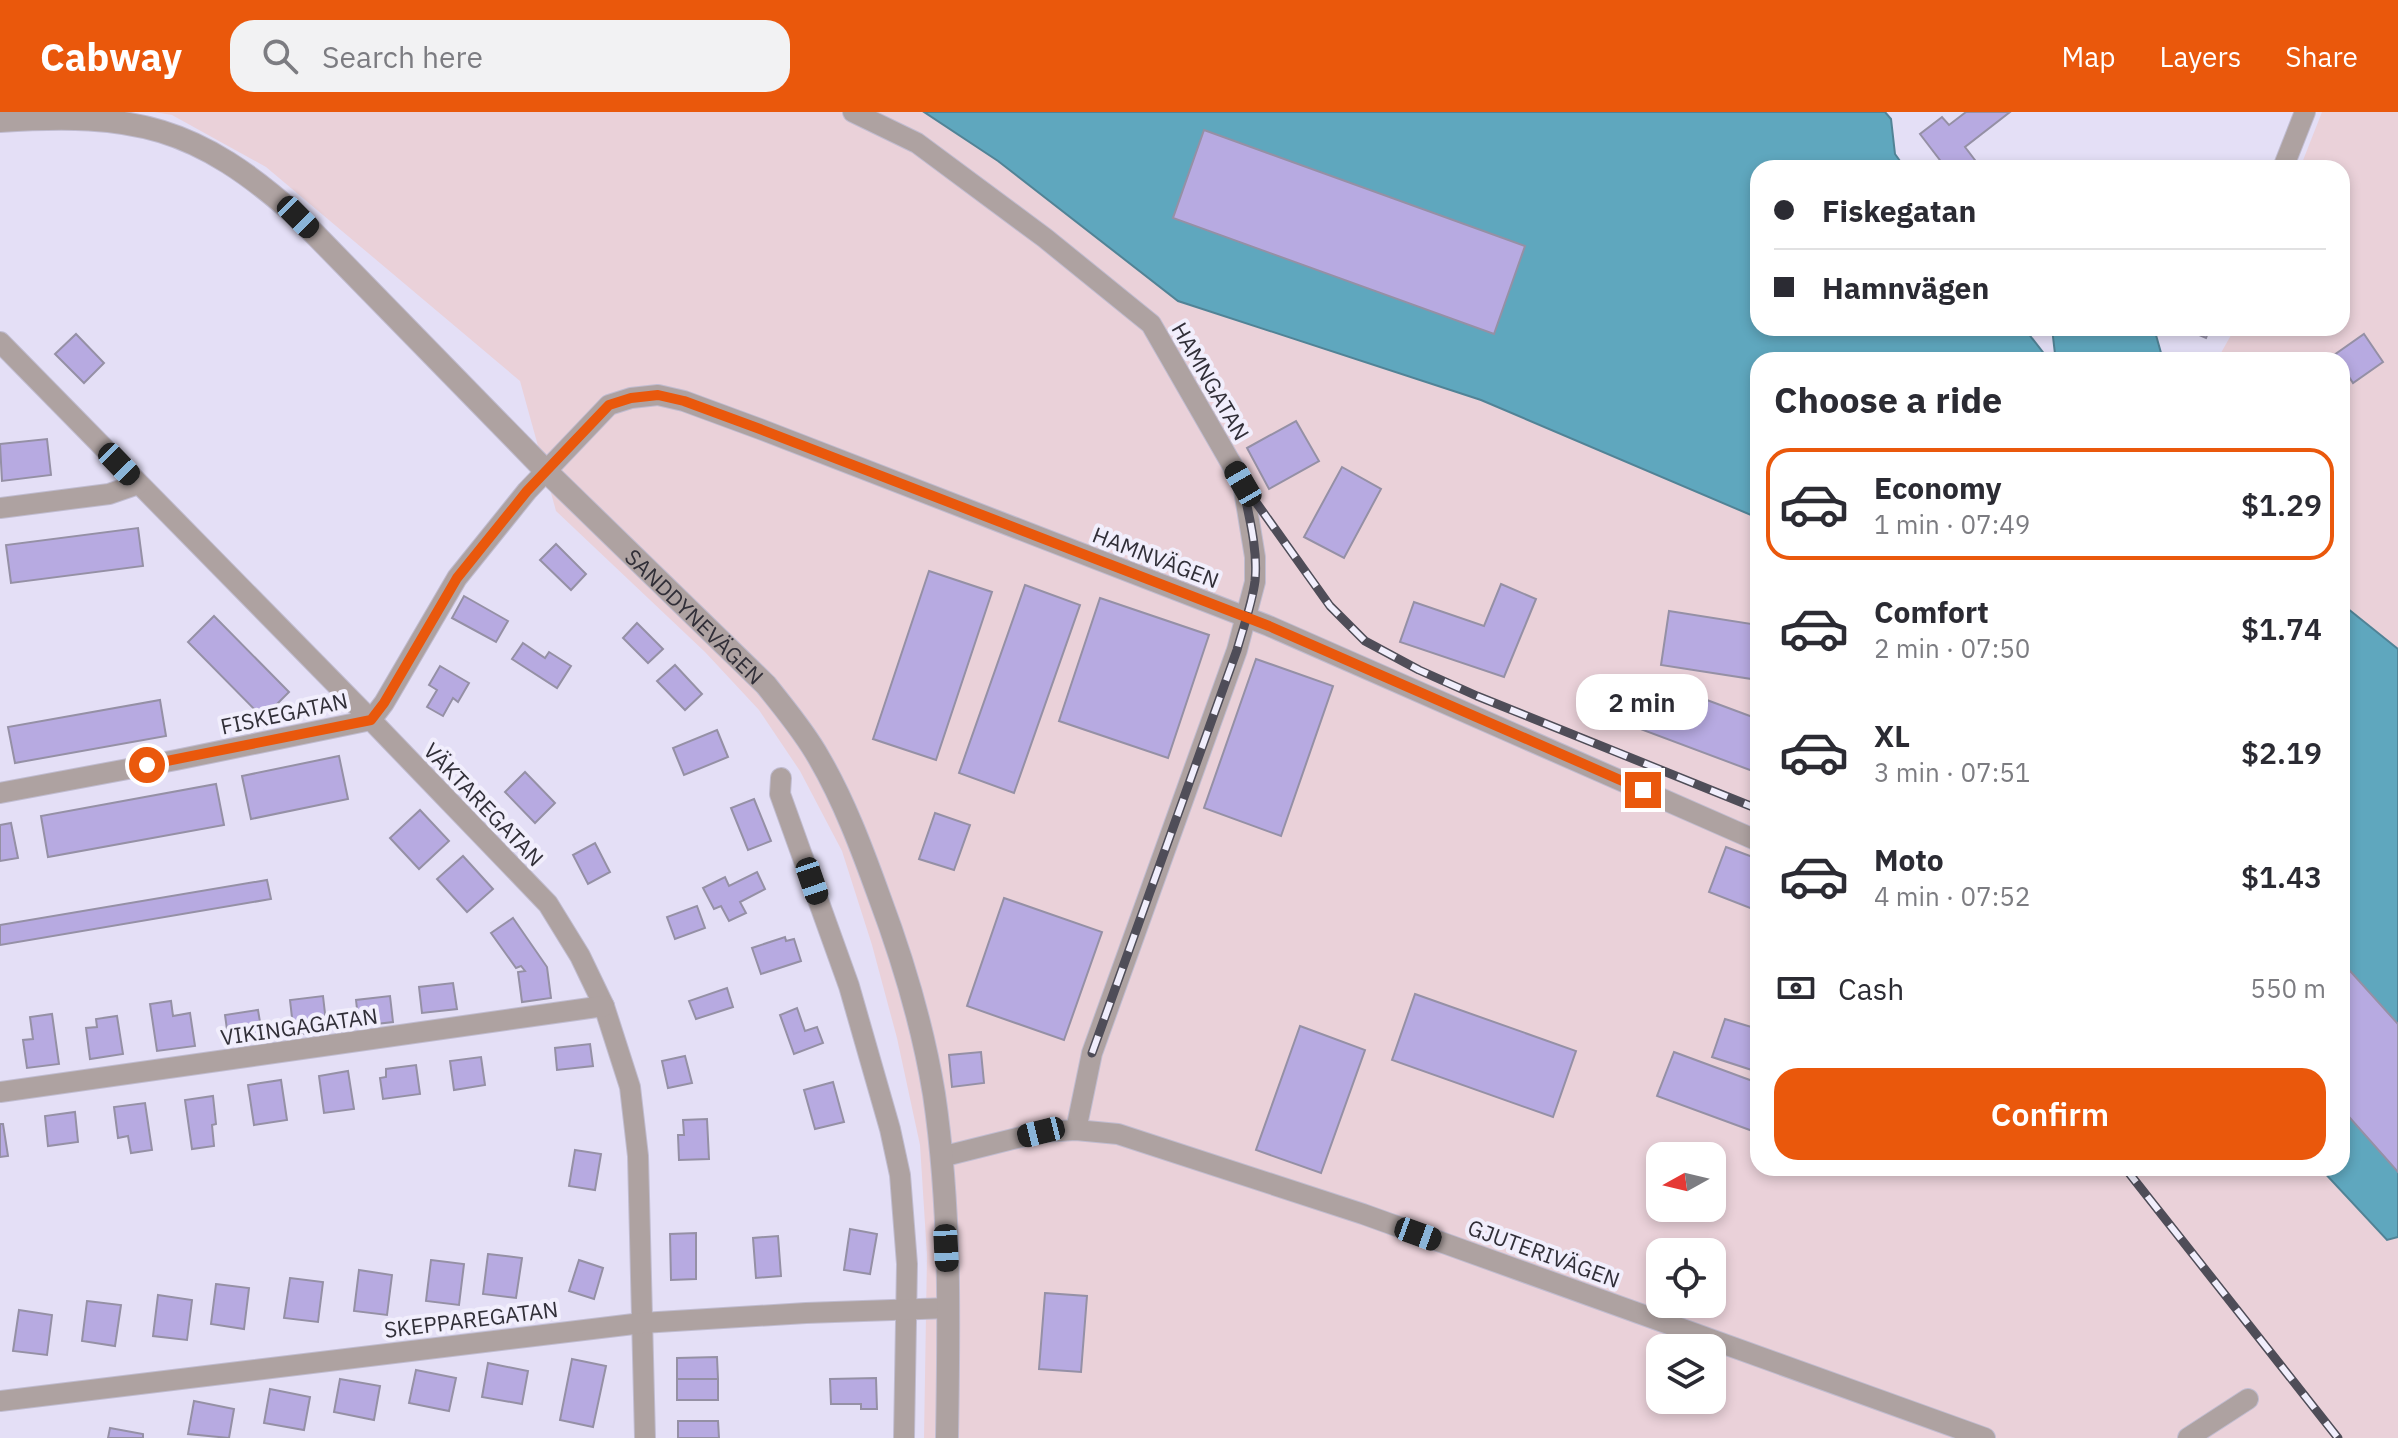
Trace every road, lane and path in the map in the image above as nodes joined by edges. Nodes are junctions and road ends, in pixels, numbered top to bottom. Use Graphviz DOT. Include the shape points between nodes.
graph roads {
  1 [pos="853,112"];
  2 [pos="2305,112"];
  3 [pos="0,121"];
  4 [pos="2286,160"];
  5 [pos="0,342"];
  6 [pos="546,471"];
  7 [pos="138,484"];
  8 [pos="0,508"];
  9 [pos="1246,617"];
  10 [pos="371,720"];
  11 [pos="781,778"];
  12 [pos="0,793"];
  13 [pos="1750,838"];
  14 [pos="604,1006"];
  15 [pos="0,1092"];
  16 [pos="1076,1130"];
  17 [pos="941,1157"];
  18 [pos="949,1308"];
  19 [pos="905,1310"];
  20 [pos="642,1323"];
  21 [pos="2248,1399"];
  22 [pos="0,1401"];
  23 [pos="645,1438"];
  24 [pos="904,1438"];
  25 [pos="947,1438"];
  26 [pos="1985,1438"];
  27 [pos="2188,1438"];
  1 -- 9 [label="street, HAMNGATAN" via="917,143 1151,324 1243,484 1255,557"];
  2 -- 4 [label="street"];
  3 -- 6 [label="street, SANDDYNEVÄGEN" via="114,119 166,131 231,163 298,217"];
  5 -- 7 [label="street, VÄKTAREGATAN"];
  6 -- 9 [label="street, HAMNVÄGEN" via="609,405 658,395"];
  6 -- 10 [label="street, FISKEGATAN" via="457,578"];
  6 -- 17 [label="street, SANDDYNEVÄGEN" via="766,685 818,756 843,805 899,949 933,1092"];
  7 -- 8 [label="street" via="109,494"];
  7 -- 10 [label="street, VÄKTAREGATAN"];
  9 -- 13 [label="street, HAMNVÄGEN"];
  9 -- 16 [label="street, HAMNGATAN" via="1092,1053"];
  10 -- 12 [label="street, FISKEGATAN"];
  10 -- 14 [label="street, VÄKTAREGATAN" via="548,904"];
  11 -- 19 [label="street" via="780,794 849,986 890,1129 904,1219"];
  14 -- 15 [label="street, VIKINGAGATAN"];
  14 -- 20 [label="street, VÄKTAREGATAN" via="630,1087 638,1156"];
  16 -- 17 [label="street, GJUTERIVÄGEN" via="1041,1132"];
  16 -- 26 [label="street, GJUTERIVÄGEN" via="1118,1134 1363,1214"];
  17 -- 18 [label="street, SANDDYNEVÄGEN"];
  18 -- 19 [label="street, SKEPPAREGATAN"];
  18 -- 25 [label="street, SANDDYNEVÄGEN"];
  19 -- 20 [label="street, SKEPPAREGATAN"];
  19 -- 24 [label="street"];
  20 -- 22 [label="street, SKEPPAREGATAN"];
  20 -- 23 [label="street, VÄKTAREGATAN"];
  21 -- 27 [label="street"];
}
